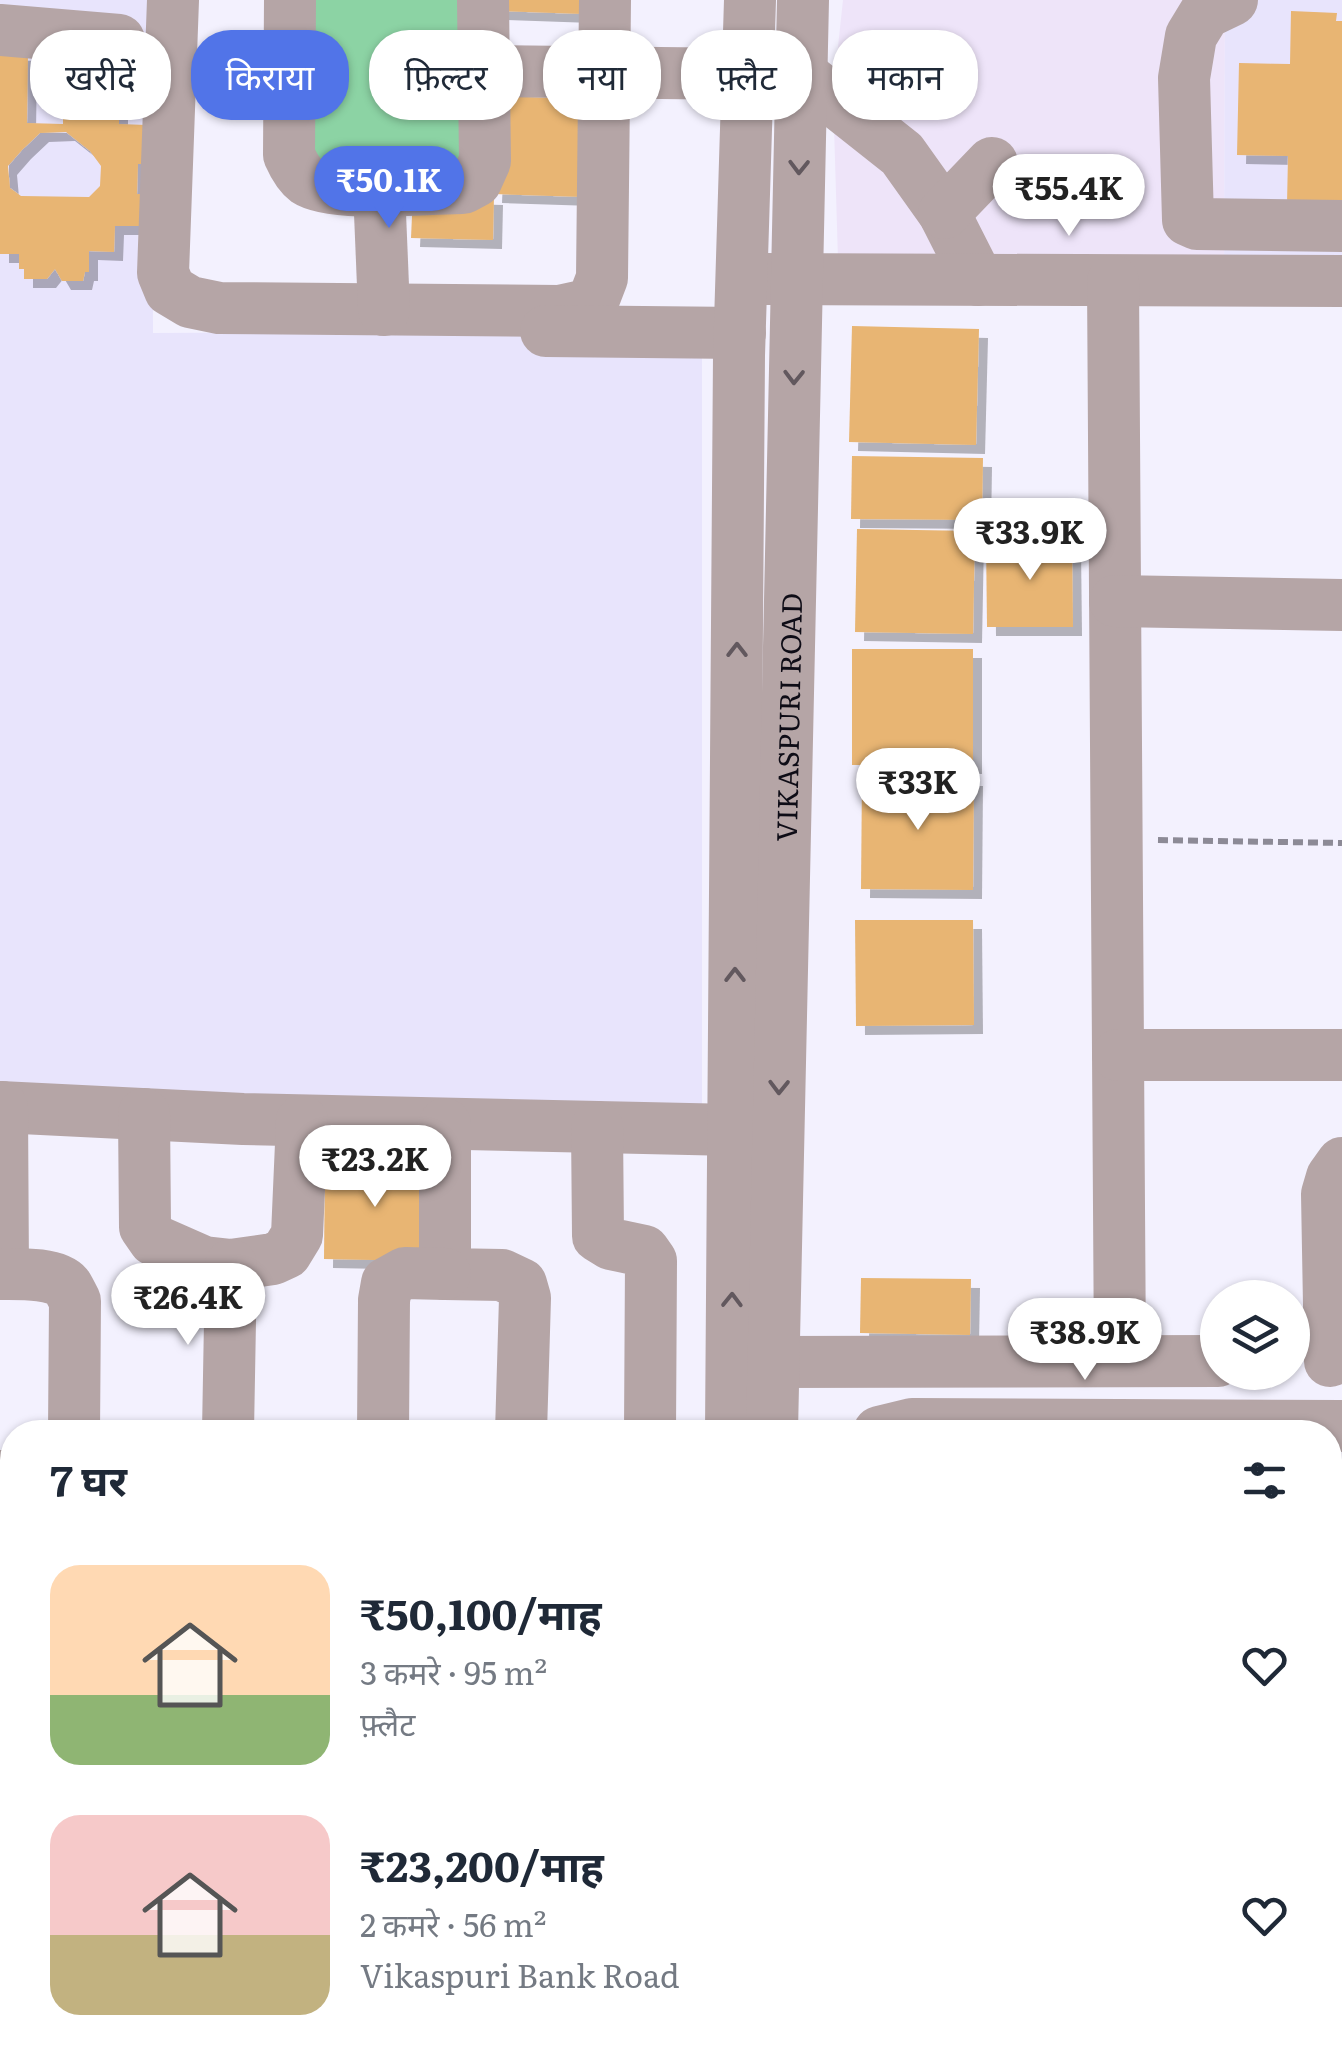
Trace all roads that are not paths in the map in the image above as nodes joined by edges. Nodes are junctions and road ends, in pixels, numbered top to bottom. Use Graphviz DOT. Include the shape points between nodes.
graph roads {
  1 [pos="173,0"];
  2 [pos="290,0"];
  3 [pos="483,0"];
  4 [pos="604,0"];
  5 [pos="750,0"];
  6 [pos="803,0"];
  7 [pos="1232,0"];
  8 [pos="0,30"];
  9 [pos="483,30"];
  10 [pos="604,30"];
  11 [pos="749,30"];
  12 [pos="802,30"];
  13 [pos="30,33"];
  14 [pos="812,83"];
  15 [pos="484,120"];
  16 [pos="604,120"];
  17 [pos="746,120"];
  18 [pos="800,120"];
  19 [pos="992,164"];
  20 [pos="379,190"];
  21 [pos="944,213"];
  22 [pos="1342,226"];
  23 [pos="741,279"];
  24 [pos="796,280"];
  25 [pos="978,280"];
  26 [pos="1112,280"];
  27 [pos="1342,281"];
  28 [pos="384,310"];
  29 [pos="304,328"];
  30 [pos="740,333"];
  31 [pos="1115,601"];
  32 [pos="1342,605"];
  33 [pos="1118,1054"];
  34 [pos="1342,1054"];
  35 [pos="1,1107"];
  36 [pos="144,1114"];
  37 [pos="302,1121"];
  38 [pos="445,1124"];
  39 [pos="597,1128"];
  40 [pos="734,1130"];
  41 [pos="1342,1162"];
  42 [pos="231,1265"];
  43 [pos="2,1274"];
  44 [pos="445,1274"];
  45 [pos="1120,1361"];
  46 [pos="1200,1361"];
  47 [pos="1319,1361"];
  48 [pos="752,1367"];
  49 [pos="74,1420"];
  50 [pos="228,1420"];
  51 [pos="383,1420"];
  52 [pos="521,1420"];
  53 [pos="650,1420"];
  54 [pos="735,1420"];
  55 [pos="768,1420"];
  56 [pos="1318,1420"];
  1 -- 28 [label="street" via="163,274 170,290 219,308"];
  2 -- 20 [label="street" via="289,154 295,168 307,181 336,190"];
  3 -- 9 [label="street"];
  4 -- 10 [label="street"];
  5 -- 11 [label="street, VIKASPURI ROAD"];
  6 -- 12 [label="street, VIKASPURI ROAD"];
  7 -- 22 [label="street" via="1205,13 1192,36 1184,78 1188,220"];
  8 -- 13 [label="street"];
  14 -- 21 [label="street" via="902,154"];
  15 -- 20 [label="street" via="484,161 476,180 462,188"];
  16 -- 28 [label="street" via="602,278 592,304 560,311"];
  17 -- 23 [label="street, VIKASPURI ROAD"];
  18 -- 24 [label="street, VIKASPURI ROAD, one-way"];
  19 -- 21 [label="street"];
  20 -- 28 [label="street"];
  21 -- 25 [label="street"];
  23 -- 24 [label="street"];
  23 -- 30 [label="street, VIKASPURI ROAD"];
  24 -- 25 [label="street"];
  24 -- 48 [label="street, VIKASPURI ROAD, one-way"];
  25 -- 26 [label="street"];
  26 -- 27 [label="street"];
  26 -- 31 [label="street"];
  29 -- 30 [label="street"];
  40 -- 30 [label="street, VIKASPURI ROAD, one-way"];
  31 -- 32 [label="street"];
  31 -- 33 [label="street"];
  33 -- 34 [label="street"];
  33 -- 45 [label="street"];
  35 -- 36 [label="street"];
  35 -- 43 [label="street"];
  36 -- 37 [label="street"];
  36 -- 42 [label="street" via="145,1227 174,1249"];
  37 -- 38 [label="street"];
  37 -- 42 [label="street" via="296,1234 286,1253"];
  38 -- 39 [label="street"];
  38 -- 44 [label="street"];
  39 -- 40 [label="street"];
  39 -- 53 [label="street" via="598,1236 644,1251 651,1261"];
  48 -- 40 [label="street, VIKASPURI ROAD, one-way"];
  41 -- 47 [label="street" via="1327,1194"];
  42 -- 50 [label="street"];
  43 -- 49 [label="street" via="46,1277 68,1287 75,1302"];
  44 -- 51 [label="street" via="405,1273 388,1283"];
  44 -- 52 [label="street" via="502,1275 520,1284"];
  45 -- 46 [label="street"];
  45 -- 48 [label="street"];
  47 -- 56 [label="street"];
  48 -- 54 [label="street, VIKASPURI ROAD"];
  48 -- 55 [label="street, VIKASPURI ROAD"];
}
